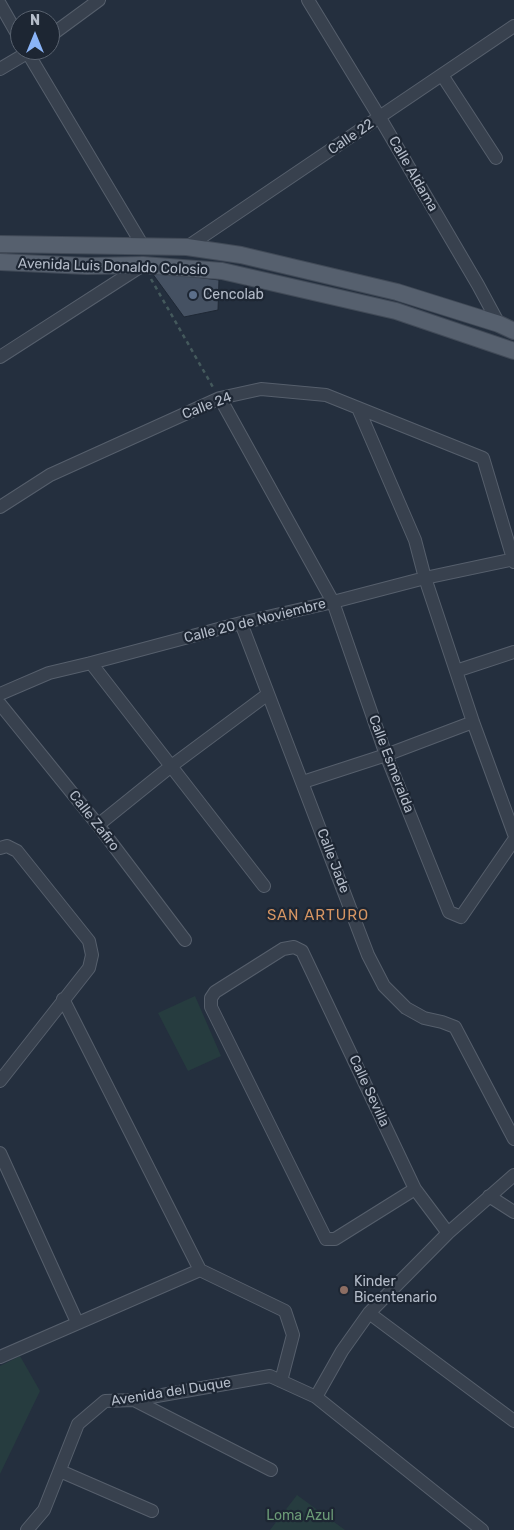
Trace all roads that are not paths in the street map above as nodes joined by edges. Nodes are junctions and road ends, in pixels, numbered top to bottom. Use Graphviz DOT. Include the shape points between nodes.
graph roads {
  1 [pos="99,0"];
  2 [pos="308,0"];
  3 [pos="0,4"];
  4 [pos="10,22"];
  5 [pos="514,26"];
  6 [pos="60,29"];
  7 [pos="14,60"];
  8 [pos="34,60"];
  9 [pos="0,69"];
  10 [pos="442,75"];
  11 [pos="380,118"];
  12 [pos="496,158"];
  13 [pos="0,244"];
  14 [pos="143,246"];
  15 [pos="187,247"];
  16 [pos="0,262"];
  17 [pos="143,265"];
  18 [pos="507,327"];
  19 [pos="514,351"];
  20 [pos="0,357"];
  21 [pos="220,398"];
  22 [pos="358,408"];
  23 [pos="0,506"];
  24 [pos="514,560"];
  25 [pos="425,578"];
  26 [pos="334,602"];
  27 [pos="241,623"];
  28 [pos="514,652"];
  29 [pos="90,663"];
  30 [pos="456,671"];
  31 [pos="0,694"];
  32 [pos="268,694"];
  33 [pos="0,704"];
  34 [pos="473,722"];
  35 [pos="386,755"];
  36 [pos="170,767"];
  37 [pos="303,782"];
  38 [pos="98,825"];
  39 [pos="514,834"];
  40 [pos="514,840"];
  41 [pos="0,848"];
  42 [pos="264,886"];
  43 [pos="185,940"];
  44 [pos="64,999"];
  45 [pos="0,1081"];
  46 [pos="514,1139"];
  47 [pos="0,1154"];
  48 [pos="514,1175"];
  49 [pos="415,1189"];
  50 [pos="489,1196"];
  51 [pos="514,1212"];
  52 [pos="448,1233"];
  53 [pos="200,1270"];
  54 [pos="369,1313"];
  55 [pos="77,1322"];
  56 [pos="0,1357"];
  57 [pos="276,1378"];
  58 [pos="316,1397"];
  59 [pos="134,1400"];
  60 [pos="514,1421"];
  61 [pos="271,1470"];
  62 [pos="60,1471"];
  63 [pos="152,1511"];
  64 [pos="27,1530"];
  65 [pos="482,1530"];
  1 -- 6 [label="street"];
  2 -- 11 [label="street, Calle Aldama"];
  3 -- 4 [label="street"];
  5 -- 10 [label="street, Calle 22"];
  7 -- 9 [label="street"];
  8 -- 14 [label="street"];
  10 -- 11 [label="street, Calle 22"];
  10 -- 12 [label="street"];
  11 -- 15 [label="street, Calle 22"];
  11 -- 18 [label="street, Calle Aldama"];
  13 -- 14 [label="main road, Avenida Luis Donaldo Colosio"];
  14 -- 15 [label="main road, Avenida Luis Donaldo Colosio"];
  15 -- 18 [label="main road, Avenida Luis Donaldo Colosio" via="241,256 397,292"];
  16 -- 17 [label="main road, Avenida Luis Donaldo Colosio"];
  17 -- 19 [label="main road, Avenida Luis Donaldo Colosio" via="222,271 396,311"];
  17 -- 20 [label="street"];
  21 -- 22 [label="street, Calle 24" via="261,390 326,395"];
  21 -- 23 [label="street, Calle 24" via="50,475"];
  21 -- 26 [label="street, Calle Esmeralda"];
  22 -- 24 [label="street, Calle 24" via="483,458"];
  22 -- 25 [label="street" via="415,540"];
  24 -- 25 [label="street, Calle 20 de Noviembre"];
  25 -- 26 [label="street, Calle 20 de Noviembre"];
  25 -- 30 [label="street"];
  26 -- 27 [label="street, Calle 20 de Noviembre"];
  26 -- 35 [label="street, Calle Esmeralda"];
  27 -- 29 [label="street, Calle 20 de Noviembre"];
  27 -- 32 [label="street, Calle Jade"];
  28 -- 30 [label="street"];
  29 -- 31 [label="street, Calle 20 de Noviembre" via="49,673"];
  29 -- 36 [label="street"];
  30 -- 34 [label="street"];
  32 -- 36 [label="street"];
  32 -- 37 [label="street, Calle Jade"];
  33 -- 38 [label="street, Calle Zafiro"];
  34 -- 35 [label="street"];
  34 -- 39 [label="street"];
  35 -- 37 [label="street"];
  35 -- 40 [label="street, Calle Esmeralda" via="449,912 461,917"];
  36 -- 38 [label="street"];
  36 -- 42 [label="street"];
  37 -- 46 [label="street, Calle Jade" via="368,955 384,986 406,1008 454,1028"];
  38 -- 43 [label="street, Calle Zafiro"];
  41 -- 44 [label="street" via="7,846 17,851 88,942 92,956 89,968"];
  44 -- 45 [label="street"];
  44 -- 53 [label="street"];
  47 -- 55 [label="street"];
  48 -- 50 [label="street"];
  49 -- 49 [label="street, Calle Sevilla" via="302,951 294,947 283,949 215,992 211,1007 326,1239 335,1239"];
  49 -- 52 [label="street, Calle Sevilla"];
  50 -- 51 [label="street"];
  50 -- 52 [label="street"];
  52 -- 54 [label="street"];
  53 -- 55 [label="street"];
  53 -- 57 [label="street" via="285,1311 293,1335"];
  54 -- 58 [label="street" via="342,1351"];
  54 -- 60 [label="street"];
  55 -- 56 [label="street"];
  57 -- 58 [label="street"];
  57 -- 59 [label="street, Avenida del Duque"];
  58 -- 65 [label="street"];
  59 -- 61 [label="street"];
  59 -- 62 [label="street, Avenida del Duque" via="105,1402 78,1424"];
  62 -- 63 [label="street"];
  62 -- 64 [label="street, Avenida del Duque" via="44,1510"];
}
